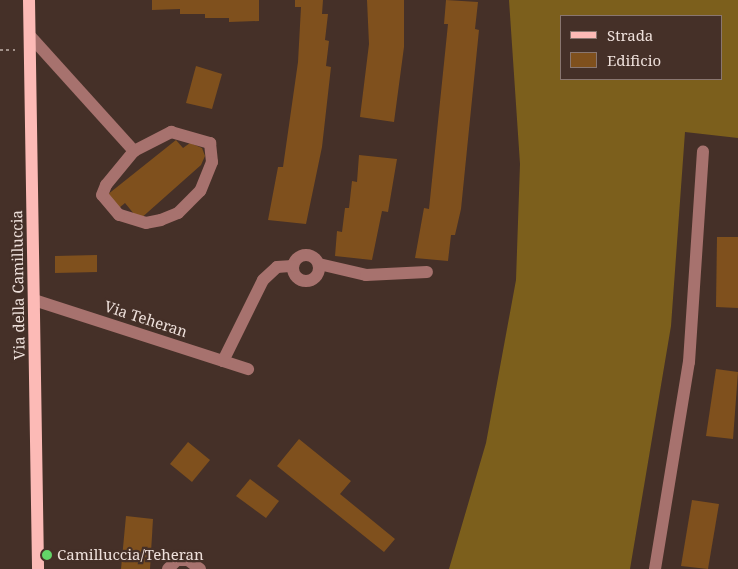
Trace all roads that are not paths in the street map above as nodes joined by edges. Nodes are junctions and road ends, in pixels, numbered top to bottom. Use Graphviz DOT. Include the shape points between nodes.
graph roads {
  1 [pos="29,0"];
  2 [pos="31,37"];
  3 [pos="703,150"];
  4 [pos="134,151"];
  5 [pos="320,264"];
  6 [pos="293,266"];
  7 [pos="427,272"];
  8 [pos="34,300"];
  9 [pos="223,361"];
  10 [pos="248,369"];
  11 [pos="38,569"];
  12 [pos="168,569"];
  13 [pos="200,569"];
  14 [pos="656,569"];
  1 -- 2 [label="main road, Via della Camilluccia"];
  2 -- 4 [label="street"];
  2 -- 8 [label="main road, Via della Camilluccia"];
  3 -- 14 [label="street" via="689,362"];
  4 -- 4 [label="street" via="102,195 108,206 133,221 146,223 178,213 200,191 212,162 210,143 179,132 166,134"];
  5 -- 6 [label="street" via="306,254"];
  5 -- 6 [label="street" via="317,276 309,281 297,278"];
  5 -- 7 [label="street" via="366,275"];
  6 -- 9 [label="street" via="277,267 263,280"];
  8 -- 9 [label="street, Via Teheran"];
  8 -- 11 [label="main road, Via della Camilluccia"];
  9 -- 10 [label="street, Via Teheran"];
  12 -- 13 [label="street" via="177,560 188,560"];
}
